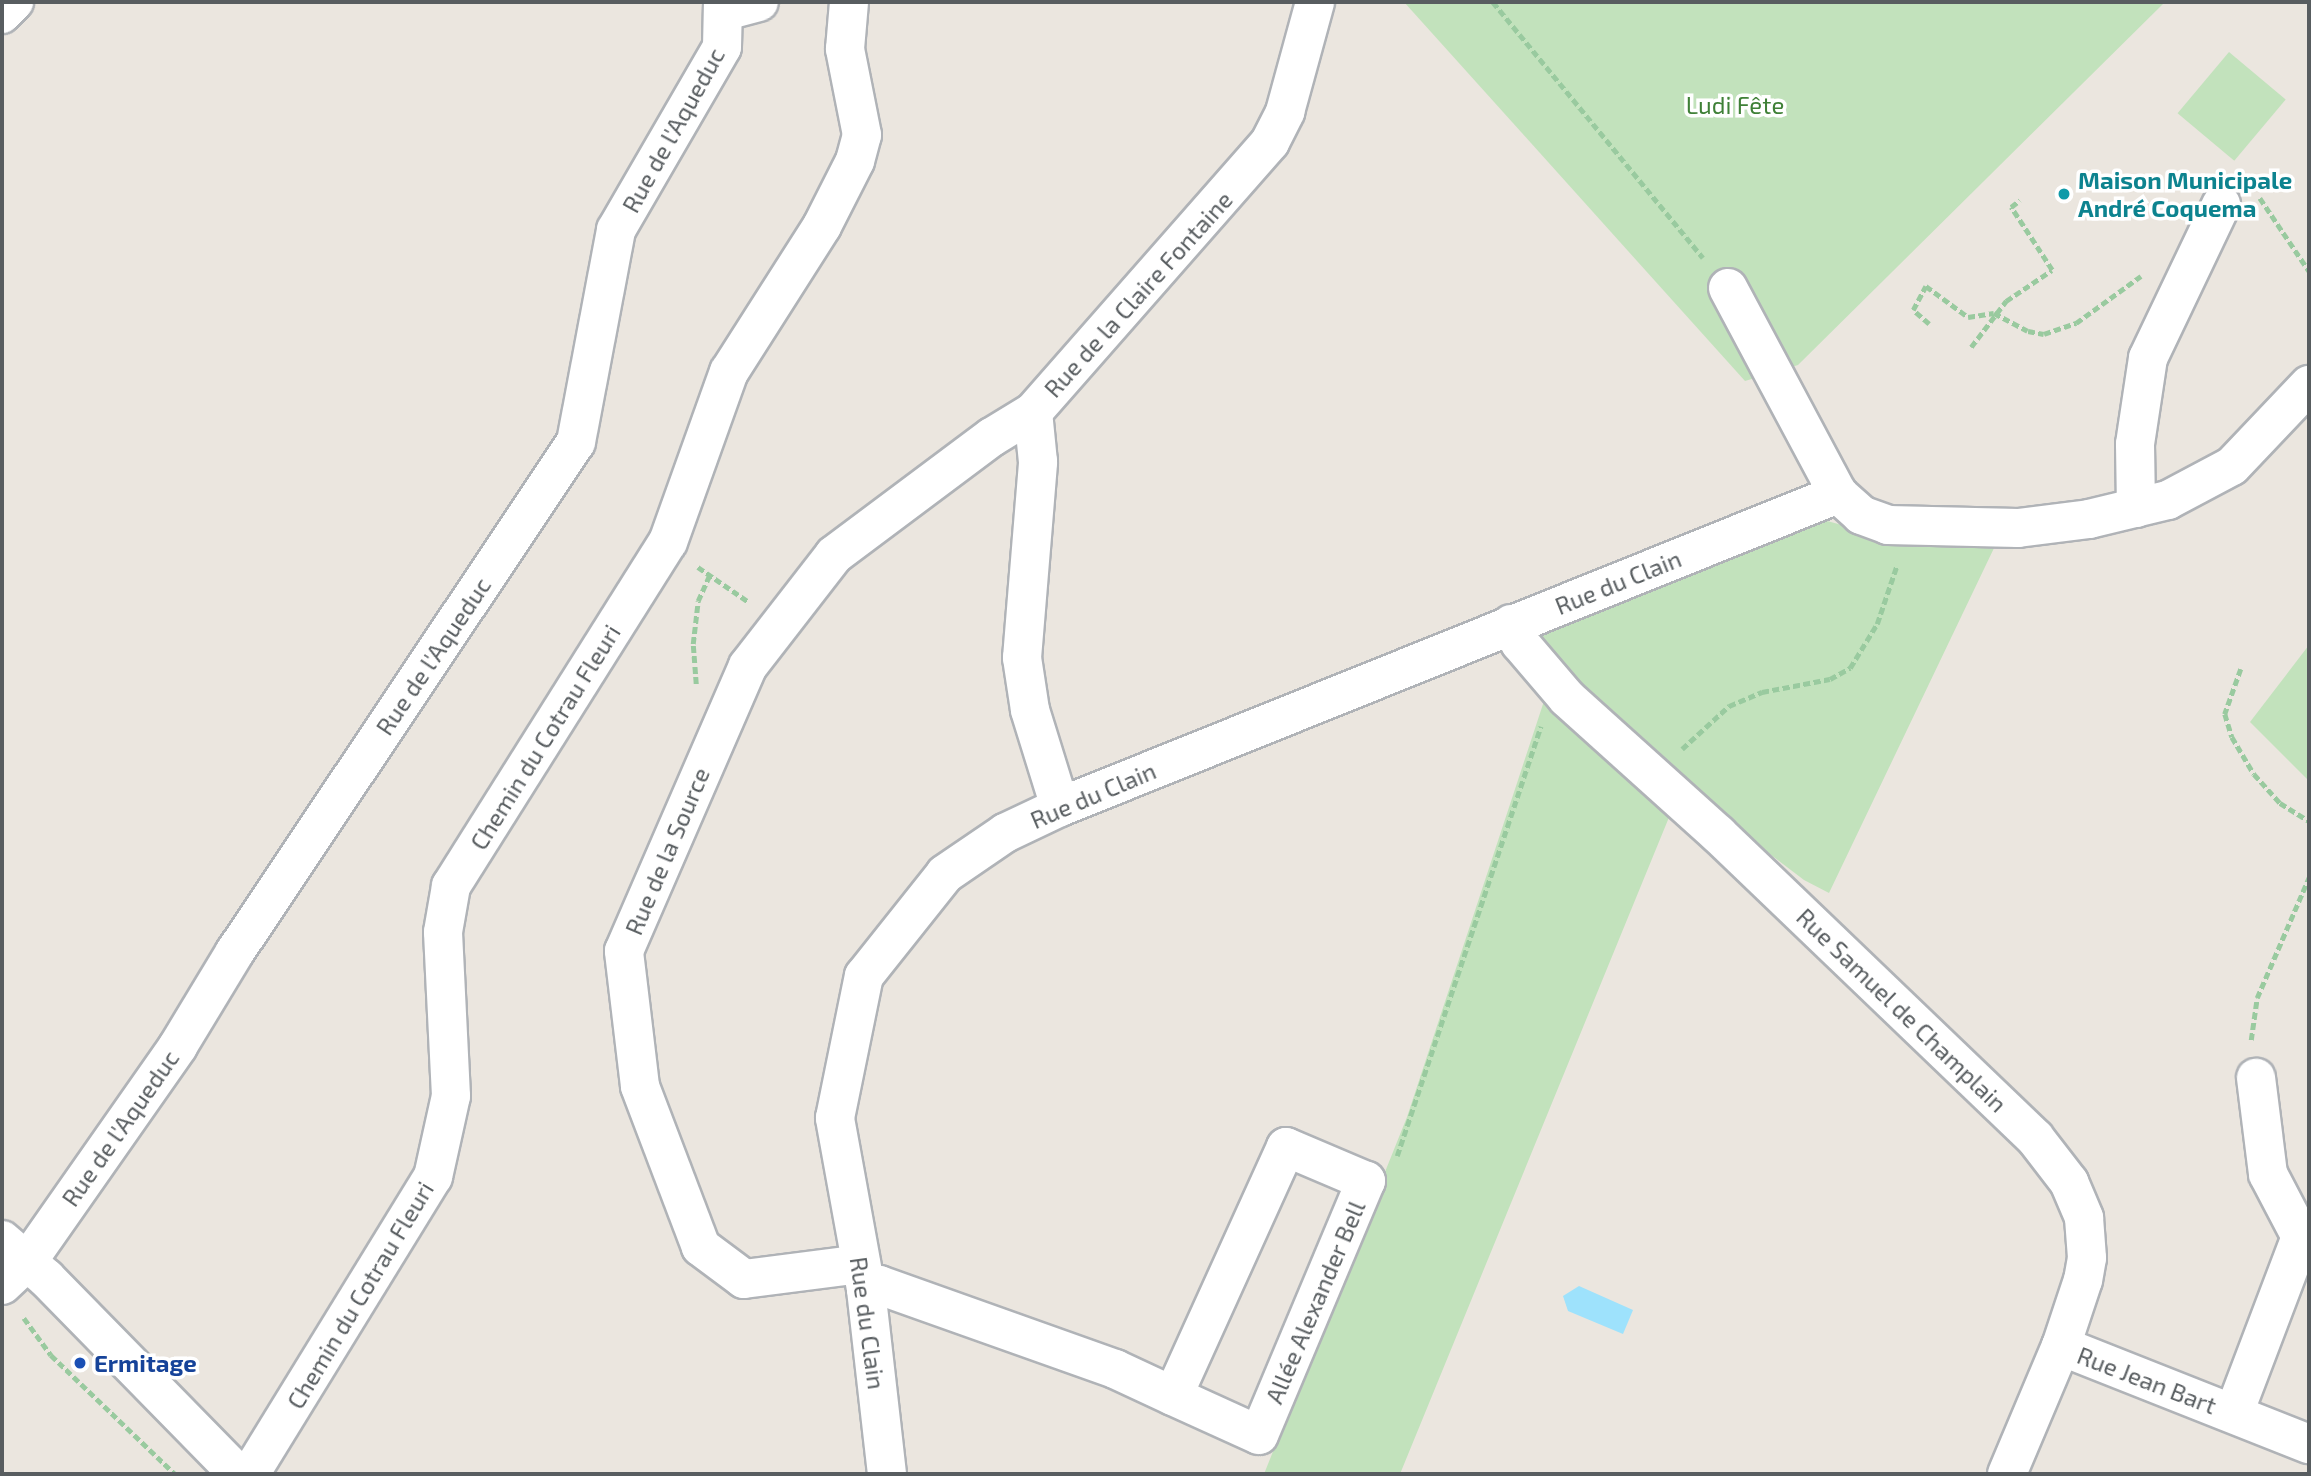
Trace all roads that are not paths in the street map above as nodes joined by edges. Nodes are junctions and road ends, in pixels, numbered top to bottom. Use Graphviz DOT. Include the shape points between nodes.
graph roads {
  1 [pos="14,2"];
  2 [pos="849,2"];
  3 [pos="1315,2"];
  4 [pos="736,5"];
  5 [pos="2,15"];
  6 [pos="2221,205"];
  7 [pos="1728,288"];
  8 [pos="2309,385"];
  9 [pos="1033,412"];
  10 [pos="1838,494"];
  11 [pos="2136,508"];
  12 [pos="1511,624"];
  13 [pos="1060,807"];
  14 [pos="2256,1078"];
  15 [pos="8,1268"];
  16 [pos="863,1276"];
  17 [pos="2061,1346"];
  18 [pos="1173,1396"];
  19 [pos="2234,1413"];
  20 [pos="2309,1444"];
  21 [pos="238,1474"];
  22 [pos="250,1474"];
  23 [pos="887,1474"];
  24 [pos="2007,1474"];
  1 -- 5 [label="street"];
  2 -- 22 [label="street, Chemin du Cotrau Fleuri" via="845,49 862,135 855,161 822,226 729,372 668,542 451,886 443,932 451,1096 433,1177"];
  3 -- 9 [label="street, Rue de la Claire Fontaine" via="1284,112 1270,142"];
  4 -- 15 [label="street, Rue de l'Aqueduc" via="722,47 616,230 576,442 235,952 178,1046"];
  6 -- 11 [label="street" via="2148,358 2135,444"];
  7 -- 10 [label="street"];
  8 -- 11 [label="street" via="2232,466 2187,492"];
  9 -- 13 [label="street, Rue de la Claire Fontaine" via="1038,462 1022,658 1030,710"];
  9 -- 16 [label="street, Rue de la Source" via="992,437 834,555 748,666 624,951 640,1086 701,1247 744,1279"];
  10 -- 11 [label="street" via="1850,508 1873,521 1909,526 2018,528"];
  10 -- 12 [label="street, Rue du Clain"];
  12 -- 13 [label="street, Rue du Clain"];
  12 -- 17 [label="street, Rue Samuel de Champlain" via="1520,643 1559,687 2035,1138 2059,1167 2084,1218 2087,1248 2083,1280"];
  13 -- 16 [label="street, Rue du Clain" via="1005,833 945,874 864,976 835,1118"];
  14 -- 19 [label="street, Rue Jean Bart" via="2268,1174 2301,1237"];
  15 -- 21 [label="street"];
  16 -- 18 [label="street, Allée Alexander Bell" via="1115,1369"];
  16 -- 23 [label="street, Rue du Clain"];
  17 -- 19 [label="street, Rue Jean Bart"];
  17 -- 24 [label="street, Rue Samuel de Champlain"];
  18 -- 18 [label="street, Allée Alexander Bell" via="1259,1434 1366,1181 1286,1147"];
  19 -- 20 [label="street, Rue Jean Bart"];
}
